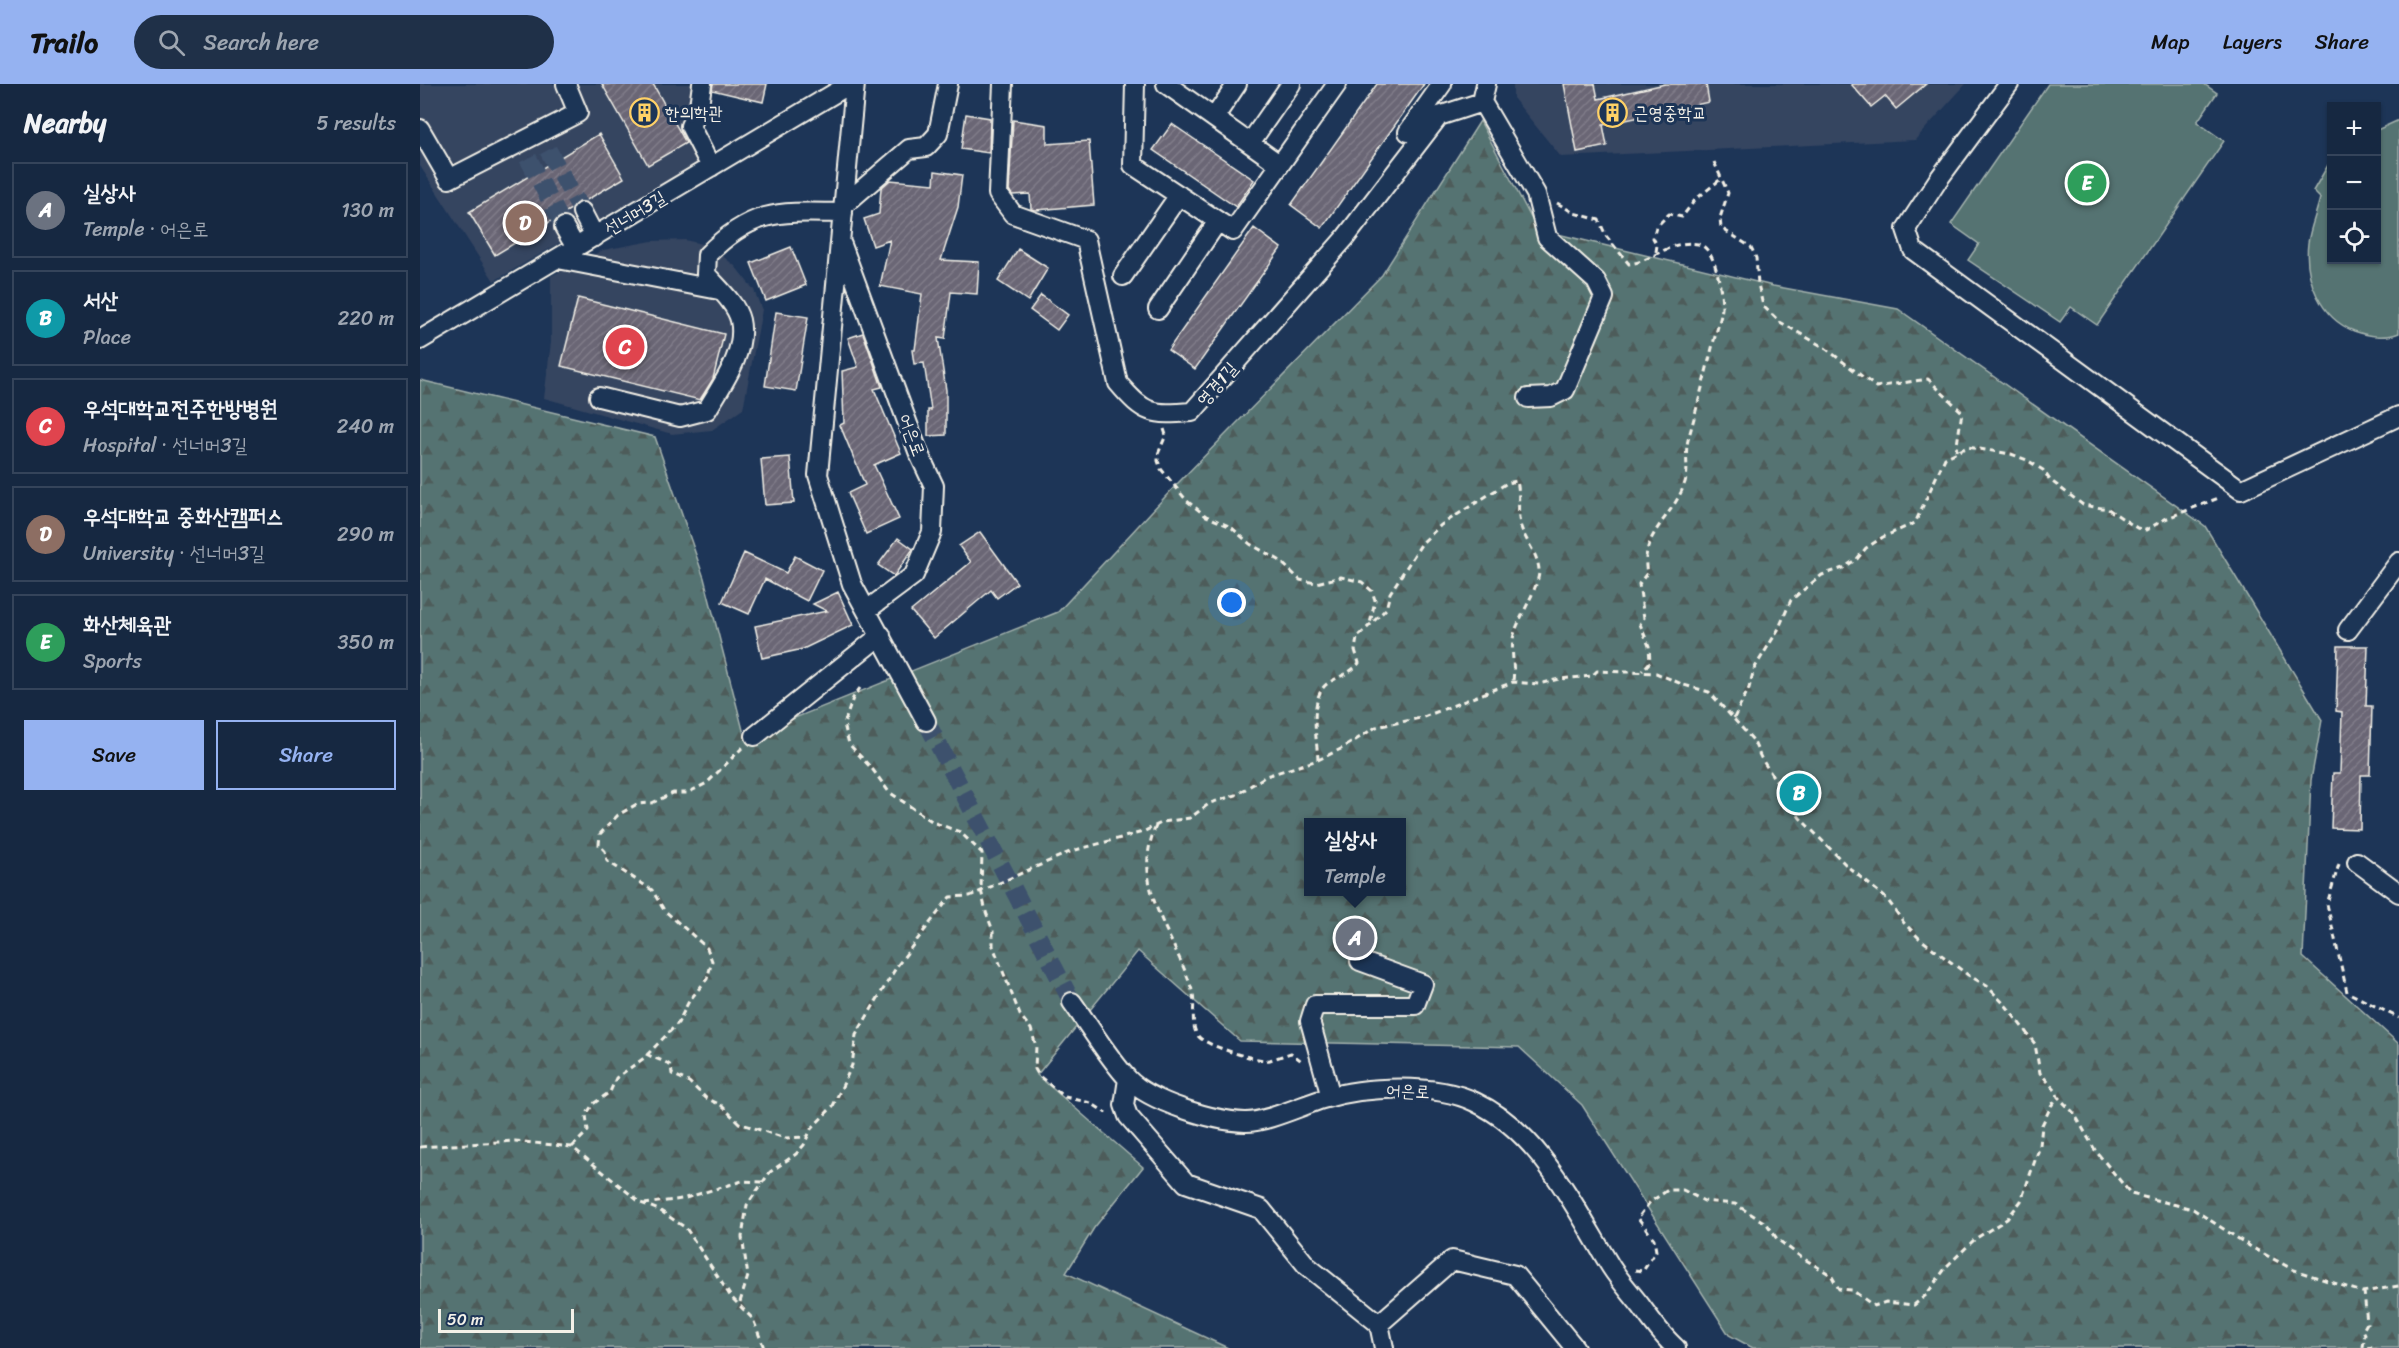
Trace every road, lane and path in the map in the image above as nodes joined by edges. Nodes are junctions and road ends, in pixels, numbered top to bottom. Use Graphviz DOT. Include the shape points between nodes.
graph roads {
  1 [pos="566,84"];
  2 [pos="702,84"];
  3 [pos="850,84"];
  4 [pos="855,84"];
  5 [pos="948,84"];
  6 [pos="1003,84"];
  7 [pos="1135,84"];
  8 [pos="1166,84"];
  9 [pos="1237,84"];
  10 [pos="1291,84"];
  11 [pos="1337,84"];
  12 [pos="1442,84"];
  13 [pos="1486,84"];
  14 [pos="2010,84"];
  15 [pos="1482,102"];
  16 [pos="1214,118"];
  17 [pos="420,129"];
  18 [pos="1408,132"];
  19 [pos="1250,143"];
  20 [pos="1714,162"];
  21 [pos="1279,164"];
  22 [pos="711,167"];
  23 [pos="1723,178"];
  24 [pos="1536,194"];
  25 [pos="1179,195"];
  26 [pos="843,209"];
  27 [pos="582,212"];
  28 [pos="1218,221"];
  29 [pos="564,227"];
  30 [pos="595,237"];
  31 [pos="840,241"];
  32 [pos="576,249"];
  33 [pos="1656,252"];
  34 [pos="558,259"];
  35 [pos="1123,276"];
  36 [pos="719,290"];
  37 [pos="1158,309"];
  38 [pos="420,340"];
  39 [pos="599,397"];
  40 [pos="1528,399"];
  41 [pos="1158,415"];
  42 [pos="2399,416"];
  43 [pos="1956,451"];
  44 [pos="2224,495"];
  45 [pos="2399,562"];
  46 [pos="867,610"];
  47 [pos="1369,626"];
  48 [pos="2348,630"];
  49 [pos="881,635"];
  50 [pos="1642,671"];
  51 [pos="1513,682"];
  52 [pos="860,688"];
  53 [pos="1734,718"];
  54 [pos="926,721"];
  55 [pos="755,736"];
  56 [pos="1318,760"];
  57 [pos="1157,824"];
  58 [pos="2349,860"];
  59 [pos="981,890"];
  60 [pos="2399,893"];
  61 [pos="1360,961"];
  62 [pos="1072,1002"];
  63 [pos="2399,1018"];
  64 [pos="646,1053"];
  65 [pos="1306,1065"];
  66 [pos="1128,1079"];
  67 [pos="1331,1097"];
  68 [pos="2058,1098"];
  69 [pos="1128,1116"];
  70 [pos="808,1137"];
  71 [pos="420,1147"];
  72 [pos="572,1147"];
  73 [pos="762,1182"];
  74 [pos="643,1204"];
  75 [pos="1612,1269"];
  76 [pos="2399,1286"];
  77 [pos="2364,1291"];
  78 [pos="740,1302"];
  79 [pos="1379,1324"];
  80 [pos="764,1348"];
  81 [pos="1384,1348"];
  82 [pos="1575,1348"];
  83 [pos="1676,1348"];
  84 [pos="2372,1348"];
  1 -- 17 [label="street" via="578,113 543,142 449,179"];
  2 -- 22 [label="street" via="699,106 690,126"];
  3 -- 22 [label="street, 선너머3길"];
  4 -- 26 [label="street, 어은로"];
  5 -- 26 [label="street" via="938,134 926,147 909,149"];
  6 -- 41 [label="street" via="998,194 1013,214 1086,240 1118,383 1133,401"];
  7 -- 25 [label="street" via="1133,165"];
  8 -- 16 [label="street"];
  9 -- 16 [label="street"];
  10 -- 19 [label="street"];
  11 -- 21 [label="street"];
  12 -- 18 [label="street"];
  13 -- 15 [label="street"];
  14 -- 42 [label="street" via="1906,229 1913,250 2241,490"];
  15 -- 24 [label="street"];
  15 -- 41 [label="street, 영경1길" via="1439,116 1345,238 1192,412"];
  16 -- 19 [label="street"];
  19 -- 21 [label="street"];
  20 -- 23 [label="path"];
  21 -- 28 [label="street" via="1233,231"];
  22 -- 30 [label="street, 선너머3길"];
  23 -- 33 [label="path" via="1695,200 1682,217 1669,214 1656,227"];
  23 -- 43 [label="path" via="1728,193 1721,228 1751,247 1763,306 1780,322 1825,348 1876,387 1928,379 1962,412"];
  24 -- 33 [label="path" via="1574,213 1599,220 1606,237 1629,264 1639,263"];
  24 -- 40 [label="street" via="1547,237 1596,281 1604,297 1565,390 1551,398"];
  25 -- 28 [label="street"];
  25 -- 35 [label="street"];
  26 -- 31 [label="street, 어은로"];
  26 -- 36 [label="street" via="787,212 748,221 725,236 707,255 706,274"];
  27 -- 30 [label="street"];
  28 -- 37 [label="street"];
  29 -- 32 [label="street"];
  30 -- 32 [label="street, 선너머3길"];
  31 -- 46 [label="street, 어은로" via="818,475 852,584"];
  31 -- 46 [label="street, 어은로" via="934,486 932,532 914,575"];
  32 -- 34 [label="street, 선너머3길"];
  33 -- 50 [label="path" via="1670,246 1699,243 1708,250 1715,264 1722,309 1688,442 1686,482 1677,503 1666,520 1655,527 1648,543 1644,562 1647,573 1639,584 1644,618 1641,624 1650,662"];
  34 -- 36 [label="street"];
  34 -- 38 [label="street, 선너머3길"];
  36 -- 39 [label="street" via="740,319 740,339 736,360 707,410 680,417"];
  41 -- 47 [label="path" via="1166,435 1158,461 1187,501 1279,560 1300,580 1316,583 1341,577 1362,582 1375,600"];
  43 -- 44 [label="path" via="1967,447 2027,460 2083,505 2108,509 2146,530"];
  43 -- 53 [label="path" via="1945,458 1916,524 1883,537 1857,559 1822,575 1791,600 1754,669"];
  45 -- 48 [label="street"];
  46 -- 49 [label="street, 어은로"];
  47 -- 51 [label="path" via="1386,609 1390,593 1422,543 1441,525 1507,483 1517,482 1520,526 1539,568 1513,639"];
  47 -- 56 [label="path" via="1357,638 1359,663 1351,672 1326,684 1317,701"];
  49 -- 54 [label="street, 어은로"];
  49 -- 55 [label="street"];
  50 -- 51 [label="path" via="1597,671 1592,676 1539,684"];
  50 -- 53 [label="path" via="1709,692"];
  51 -- 56 [label="path" via="1421,718 1376,727"];
  52 -- 59 [label="path" via="844,724 849,744 889,792 933,822 960,832 977,846 982,853"];
  53 -- 68 [label="path" via="1753,740 1800,818 1846,866 1887,898 1919,938 1987,986 2007,1007 2035,1044 2040,1072"];
  55 -- 64 [label="path" via="707,783 687,793 673,793 652,803 637,804 618,815 600,834 599,845 607,861 652,890 664,910 707,948 712,961 707,980 689,1001 685,1014"];
  56 -- 57 [label="path" via="1266,776 1236,795 1210,803 1190,818"];
  57 -- 59 [label="path" via="1143,832 1072,851"];
  57 -- 65 [label="path" via="1147,856 1152,896 1192,990 1194,1026 1200,1038 1268,1060 1292,1053"];
  58 -- 60 [label="street"];
  58 -- 63 [label="path" via="2327,904 2348,992"];
  59 -- 69 [label="path" via="993,931 993,946 1036,1046 1035,1069 1039,1076 1065,1097 1091,1103 1109,1114"];
  59 -- 70 [label="path" via="970,896 950,897 897,966 856,1035 852,1065 833,1106"];
  61 -- 67 [label="street" via="1423,984 1415,1005 1315,1005 1310,1022"];
  62 -- 66 [label="street, 어은로"];
  64 -- 70 [label="path" via="658,1062 666,1062 672,1074 721,1105 739,1123 785,1138"];
  64 -- 72 [label="path" via="616,1078 610,1092 593,1104 586,1115 588,1131"];
  66 -- 67 [label="street, 어은로" via="1147,1094 1186,1111 1246,1122"];
  66 -- 69 [label="street" via="1124,1105"];
  67 -- 75 [label="street, 어은로" via="1381,1089 1425,1090 1472,1101 1499,1115 1526,1139 1568,1193"];
  68 -- 75 [label="path" via="2042,1125 2040,1146 2021,1201 2007,1220 1975,1239 1947,1266 1914,1305 1886,1302 1874,1306 1852,1290 1839,1289 1831,1275 1777,1239 1754,1214 1735,1204 1698,1200 1683,1190 1668,1190 1650,1202 1638,1218 1654,1239 1656,1251 1644,1271"];
  68 -- 77 [label="path" via="2074,1113 2095,1150 2131,1194 2193,1209 2294,1270"];
  69 -- 79 [label="street" via="1186,1183 1261,1209 1307,1266"];
  70 -- 73 [label="path" via="796,1154"];
  71 -- 72 [label="path" via="515,1141"];
  72 -- 74 [label="path"];
  73 -- 74 [label="path" via="742,1181 682,1199"];
  73 -- 78 [label="path" via="747,1205 744,1220 742,1238 748,1276"];
  74 -- 78 [label="path" via="686,1228 731,1297"];
  75 -- 83 [label="street, 어은로"];
  76 -- 77 [label="path"];
  77 -- 84 [label="path" via="2367,1323 2362,1330 2363,1347"];
  78 -- 80 [label="path" via="753,1319"];
  79 -- 81 [label="street"];
  79 -- 82 [label="street" via="1452,1260 1515,1275"];
}
